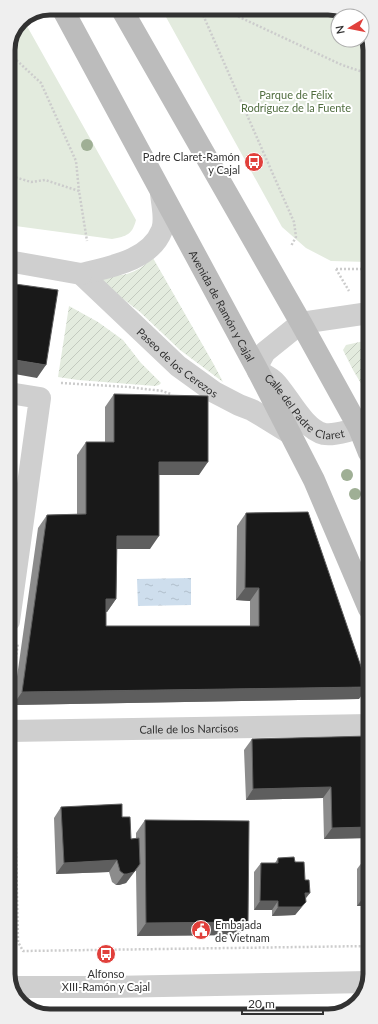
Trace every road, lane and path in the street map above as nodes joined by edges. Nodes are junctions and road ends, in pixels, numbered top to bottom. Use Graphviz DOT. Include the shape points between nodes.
graph roads {
  1 [pos="66,15"];
  2 [pos="124,15"];
  3 [pos="203,15"];
  4 [pos="235,15"];
  5 [pos="15,59"];
  6 [pos="363,72"];
  7 [pos="15,177"];
  8 [pos="79,191"];
  9 [pos="161,193"];
  10 [pos="86,241"];
  11 [pos="291,246"];
  12 [pos="15,262"];
  13 [pos="336,269"];
  14 [pos="363,270"];
  15 [pos="81,274"];
  16 [pos="363,314"];
  17 [pos="301,323"];
  18 [pos="258,371"];
  19 [pos="47,390"];
  20 [pos="15,393"];
  21 [pos="175,395"];
  22 [pos="363,424"];
  23 [pos="363,426"];
  24 [pos="288,432"];
  25 [pos="363,596"];
  26 [pos="15,621"];
  27 [pos="363,725"];
  28 [pos="15,741"];
  29 [pos="15,856"];
  30 [pos="363,946"];
  31 [pos="362,982"];
  32 [pos="18,988"];
  1 -- 9 [label="main road, Avenida de Ramón y Cajal"];
  2 -- 17 [label="main road"];
  3 -- 11 [label="path" via="294,222 296,237"];
  4 -- 6 [label="path" via="342,66"];
  5 -- 8 [label="path" via="41,84 76,161"];
  7 -- 8 [label="path" via="31,182 45,180"];
  8 -- 10 [label="path"];
  9 -- 15 [label="street" via="164,216 162,230 154,244 126,262"];
  9 -- 18 [label="main road, Avenida de Ramón y Cajal"];
  12 -- 15 [label="street"];
  13 -- 14 [label="path"];
  15 -- 24 [label="street, Paseo de los Cerezos" via="178,366 214,392 252,410"];
  16 -- 17 [label="street"];
  17 -- 18 [label="street, Calle del Padre Claret" via="265,352"];
  17 -- 22 [label="main road"];
  18 -- 23 [label="street, Calle del Padre Claret" via="273,380 314,429 325,434"];
  18 -- 24 [label="main road, Avenida de Ramón y Cajal"];
  19 -- 20 [label="street"];
  19 -- 21 [label="path" via="129,387"];
  19 -- 26 [label="street"];
  24 -- 25 [label="main road, Avenida de Ramón y Cajal" via="314,480"];
  27 -- 28 [label="street, Calle de los Narcisos"];
  29 -- 30 [label="path" via="18,942 23,951"];
  31 -- 32 [label="street"];
}
